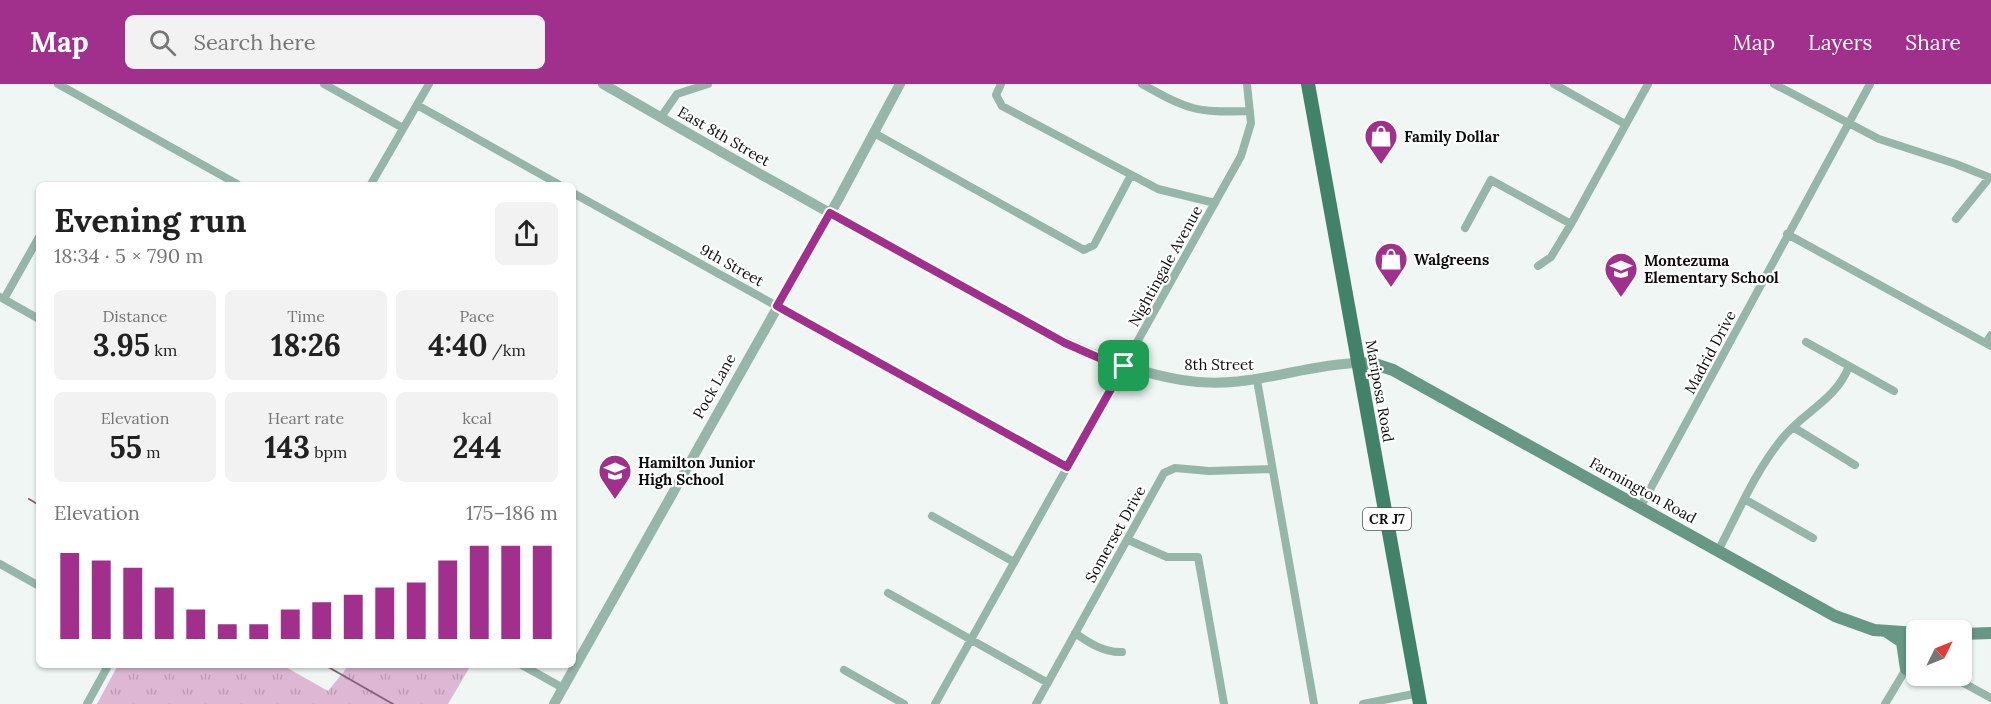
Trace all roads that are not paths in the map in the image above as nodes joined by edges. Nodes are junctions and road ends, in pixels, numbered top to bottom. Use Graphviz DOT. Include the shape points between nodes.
graph roads {
  1 [pos="58,84"];
  2 [pos="324,84"];
  3 [pos="429,84"];
  4 [pos="603,84"];
  5 [pos="708,84"];
  6 [pos="900,84"];
  7 [pos="1001,84"];
  8 [pos="1142,84"];
  9 [pos="1246,84"];
  10 [pos="1308,84"];
  11 [pos="1554,84"];
  12 [pos="1648,84"];
  13 [pos="1774,84"];
  14 [pos="1870,84"];
  15 [pos="417,105"];
  16 [pos="1250,111"];
  17 [pos="662,117"];
  18 [pos="1625,124"];
  19 [pos="1848,124"];
  20 [pos="403,128"];
  21 [pos="874,133"];
  22 [pos="1131,175"];
  23 [pos="1990,178"];
  24 [pos="233,182"];
  25 [pos="372,182"];
  26 [pos="554,182"];
  27 [pos="576,195"];
  28 [pos="1215,203"];
  29 [pos="830,213"];
  30 [pos="1956,219"];
  31 [pos="1571,224"];
  32 [pos="1465,228"];
  33 [pos="1787,234"];
  34 [pos="36,242"];
  35 [pos="1538,266"];
  36 [pos="2,298"];
  37 [pos="777,306"];
  38 [pos="36,317"];
  39 [pos="1806,342"];
  40 [pos="1989,342"];
  41 [pos="1357,363"];
  42 [pos="1124,366"];
  43 [pos="1849,366"];
  44 [pos="1257,380"];
  45 [pos="1894,391"];
  46 [pos="1793,427"];
  47 [pos="1855,465"];
  48 [pos="1067,467"];
  49 [pos="1272,469"];
  50 [pos="1746,500"];
  51 [pos="1641,506"];
  52 [pos="932,516"];
  53 [pos="1813,538"];
  54 [pos="1128,540"];
  55 [pos="1719,549"];
  56 [pos="1014,562"];
  57 [pos="0,564"];
  58 [pos="36,584"];
  59 [pos="888,593"];
  60 [pos="1883,631"];
  61 [pos="1906,632"];
  62 [pos="1075,633"];
  63 [pos="1991,633"];
  64 [pos="1972,634"];
  65 [pos="971,640"];
  66 [pos="1122,652"];
  67 [pos="576,665"];
  68 [pos="107,668"];
  69 [pos="527,668"];
  70 [pos="574,668"];
  71 [pos="1906,669"];
  72 [pos="844,670"];
  73 [pos="1048,682"];
  74 [pos="1969,686"];
  75 [pos="563,688"];
  76 [pos="1991,698"];
  77 [pos="1419,699"];
  78 [pos="87,704"];
  79 [pos="554,704"];
  80 [pos="904,704"];
  81 [pos="935,704"];
  82 [pos="1036,704"];
  83 [pos="1224,704"];
  84 [pos="1314,704"];
  85 [pos="1363,704"];
  86 [pos="1885,704"];
  1 -- 24 [label="street"];
  2 -- 20 [label="street"];
  3 -- 15 [label="street"];
  4 -- 17 [label="street, East 8th Street"];
  5 -- 17 [label="street" via="677,94"];
  6 -- 21 [label="street, Pock Lane"];
  7 -- 22 [label="street" via="996,95 1002,106"];
  8 -- 16 [label="street" via="1192,109"];
  9 -- 16 [label="street, Nightingale Avenue"];
  10 -- 41 [label="main road, Mariposa Road / CR J7"];
  11 -- 18 [label="street"];
  12 -- 18 [label="street"];
  13 -- 19 [label="street"];
  14 -- 19 [label="street, Madrid Drive"];
  15 -- 20 [label="street"];
  15 -- 26 [label="street"];
  16 -- 28 [label="street, Nightingale Avenue" via="1247,140"];
  17 -- 29 [label="street, East 8th Street"];
  18 -- 31 [label="street"];
  19 -- 23 [label="street" via="1879,139"];
  19 -- 33 [label="street, Madrid Drive"];
  20 -- 25 [label="street"];
  21 -- 22 [label="street" via="1084,250 1094,245"];
  21 -- 29 [label="street, Pock Lane"];
  22 -- 28 [label="street" via="1158,189"];
  23 -- 30 [label="street"];
  27 -- 37 [label="street, 9th Street"];
  28 -- 42 [label="street, Nightingale Avenue"];
  29 -- 37 [label="street, Pock Lane"];
  29 -- 42 [label="street, 8th Street" via="1065,343"];
  31 -- 32 [label="street" via="1491,180"];
  31 -- 35 [label="street" via="1551,257"];
  33 -- 40 [label="street"];
  33 -- 51 [label="street, Madrid Drive"];
  34 -- 36 [label="street"];
  36 -- 38 [label="street"];
  37 -- 48 [label="street, 9th Street"];
  37 -- 67 [label="street, Pock Lane"];
  39 -- 43 [label="street"];
  41 -- 44 [label="street, 8th Street"];
  41 -- 51 [label="main road, Farmington Road" via="1393,370"];
  41 -- 77 [label="main road, Mariposa Road / CR J7"];
  42 -- 44 [label="street, 8th Street" via="1182,380"];
  42 -- 48 [label="street, Nightingale Avenue"];
  43 -- 45 [label="street"];
  43 -- 46 [label="street" via="1834,392"];
  44 -- 49 [label="street"];
  46 -- 47 [label="street"];
  46 -- 50 [label="street" via="1775,447"];
  48 -- 56 [label="street, Nightingale Avenue"];
  49 -- 54 [label="street, Somerset Drive" via="1167,470"];
  49 -- 84 [label="street"];
  50 -- 53 [label="street"];
  50 -- 55 [label="street"];
  51 -- 55 [label="main road, Farmington Road"];
  52 -- 56 [label="street"];
  54 -- 62 [label="street, Somerset Drive"];
  54 -- 83 [label="street" via="1167,556 1198,557"];
  55 -- 60 [label="main road, Farmington Road" via="1835,616"];
  56 -- 65 [label="street, Nightingale Avenue"];
  57 -- 58 [label="street"];
  59 -- 65 [label="street"];
  60 -- 61 [label="main road, Farmington Road"];
  60 -- 71 [label="main road" via="1902,642"];
  62 -- 66 [label="street" via="1094,645"];
  62 -- 73 [label="street, Somerset Drive"];
  63 -- 64 [label="main road"];
  65 -- 73 [label="street"];
  65 -- 81 [label="street, Nightingale Avenue"];
  68 -- 78 [label="street"];
  69 -- 75 [label="street"];
  70 -- 75 [label="street, Pock Lane"];
  71 -- 86 [label="street"];
  72 -- 80 [label="street"];
  73 -- 82 [label="street, Somerset Drive"];
  74 -- 76 [label="street"];
  75 -- 79 [label="street, Pock Lane"];
  77 -- 85 [label="street"];
}
